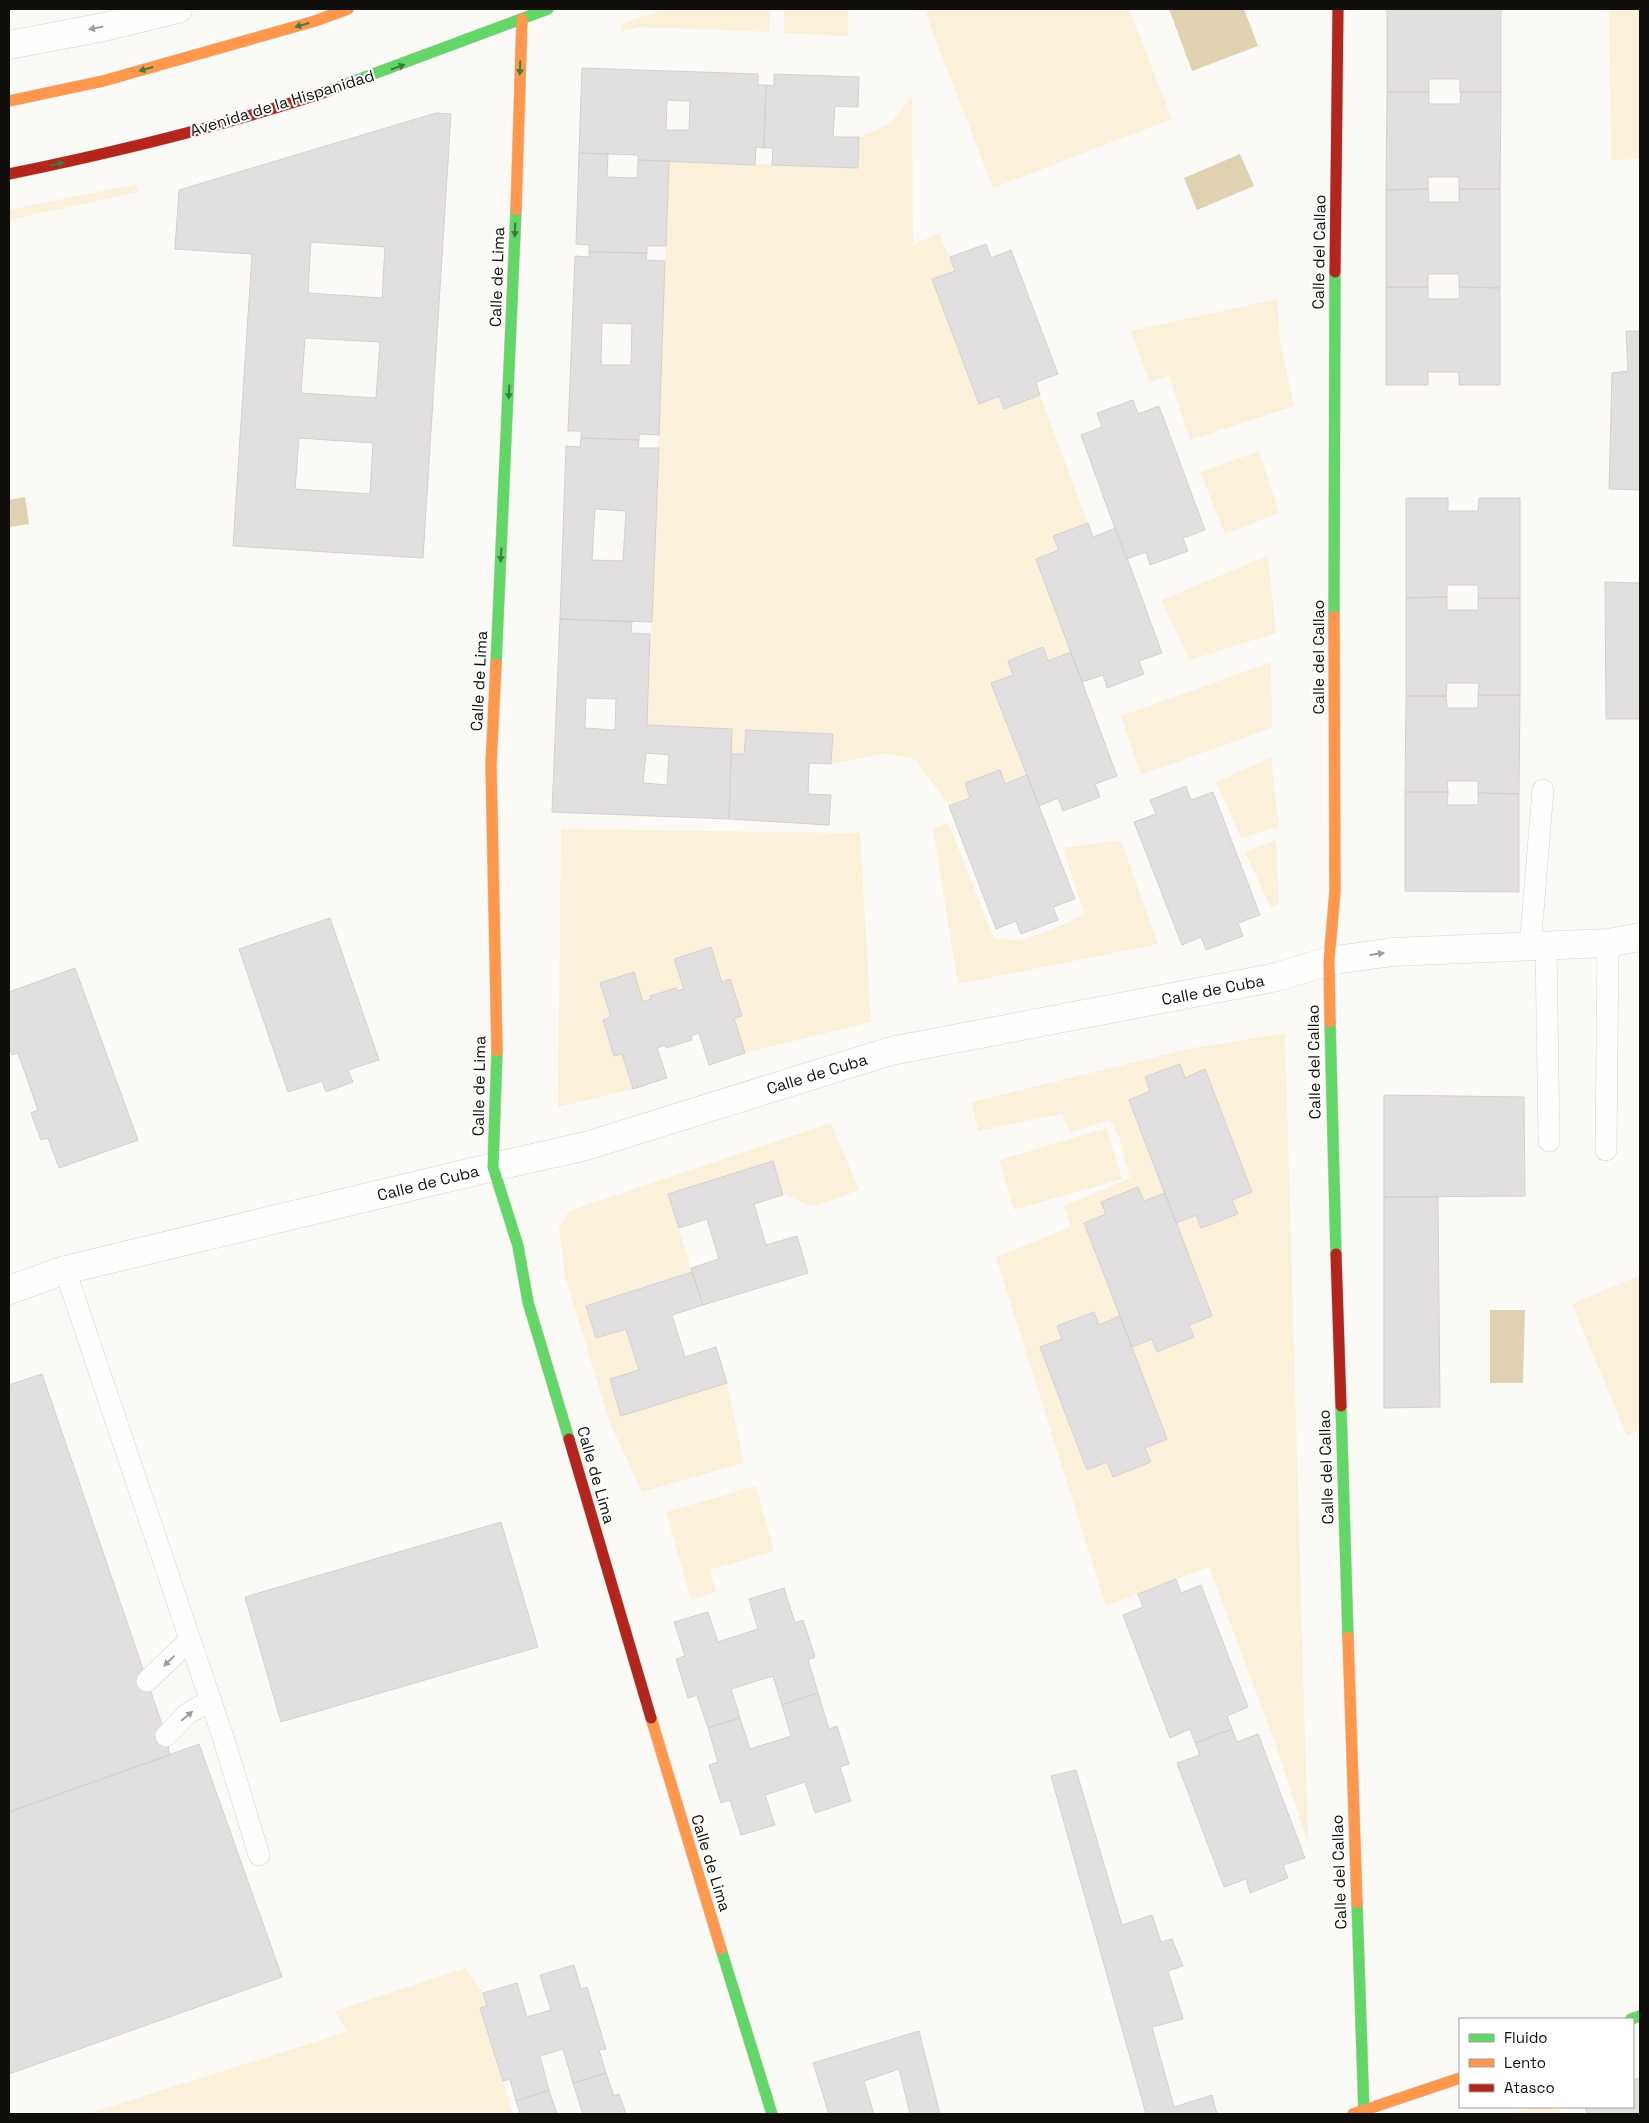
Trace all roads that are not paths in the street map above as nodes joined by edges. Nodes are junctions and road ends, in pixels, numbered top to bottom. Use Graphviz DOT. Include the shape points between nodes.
graph roads {
  1 [pos="178,9"];
  2 [pos="348,9"];
  3 [pos="548,9"];
  4 [pos="1338,9"];
  5 [pos="522,19"];
  6 [pos="9,45"];
  7 [pos="9,101"];
  8 [pos="9,174"];
  9 [pos="1543,790"];
  10 [pos="1640,937"];
  11 [pos="1608,944"];
  12 [pos="1538,947"];
  13 [pos="1329,962"];
  14 [pos="1549,1141"];
  15 [pos="1606,1150"];
  16 [pos="493,1167"];
  17 [pos="65,1270"];
  18 [pos="9,1290"];
  19 [pos="190,1640"];
  20 [pos="147,1681"];
  21 [pos="211,1700"];
  22 [pos="166,1736"];
  23 [pos="259,1855"];
  24 [pos="1459,2078"];
  25 [pos="1360,2113"];
  26 [pos="772,2114"];
  1 -- 6 [label="street, one-way"];
  2 -- 7 [label="street, one-way" via="103,81"];
  3 -- 5 [label="street, Avenida de la Hispanidad"];
  4 -- 13 [label="street, Calle del Callao" via="1334,390 1335,892"];
  8 -- 5 [label="street, Avenida de la Hispanidad, one-way" via="99,156 263,112 413,62"];
  5 -- 16 [label="street, Calle de Lima, one-way" via="512,343 491,765 497,1075"];
  9 -- 12 [label="lane"];
  10 -- 11 [label="street, Calle de Cuba"];
  11 -- 12 [label="street, Calle de Cuba"];
  11 -- 15 [label="lane"];
  13 -- 12 [label="street, Calle de Cuba, one-way" via="1392,952"];
  12 -- 14 [label="lane"];
  13 -- 16 [label="street, Calle de Cuba" via="1277,978 890,1051 586,1146"];
  13 -- 25 [label="street, Calle del Callao"];
  16 -- 17 [label="street, Calle de Cuba"];
  16 -- 26 [label="street, Calle de Lima" via="518,1246 528,1302"];
  17 -- 18 [label="street, Calle de Cuba"];
  17 -- 19 [label="lane"];
  19 -- 20 [label="lane, one-way"];
  19 -- 21 [label="lane"];
  22 -- 21 [label="lane, one-way" via="187,1714"];
  21 -- 23 [label="lane"];
  24 -- 25 [label="street"];
}
